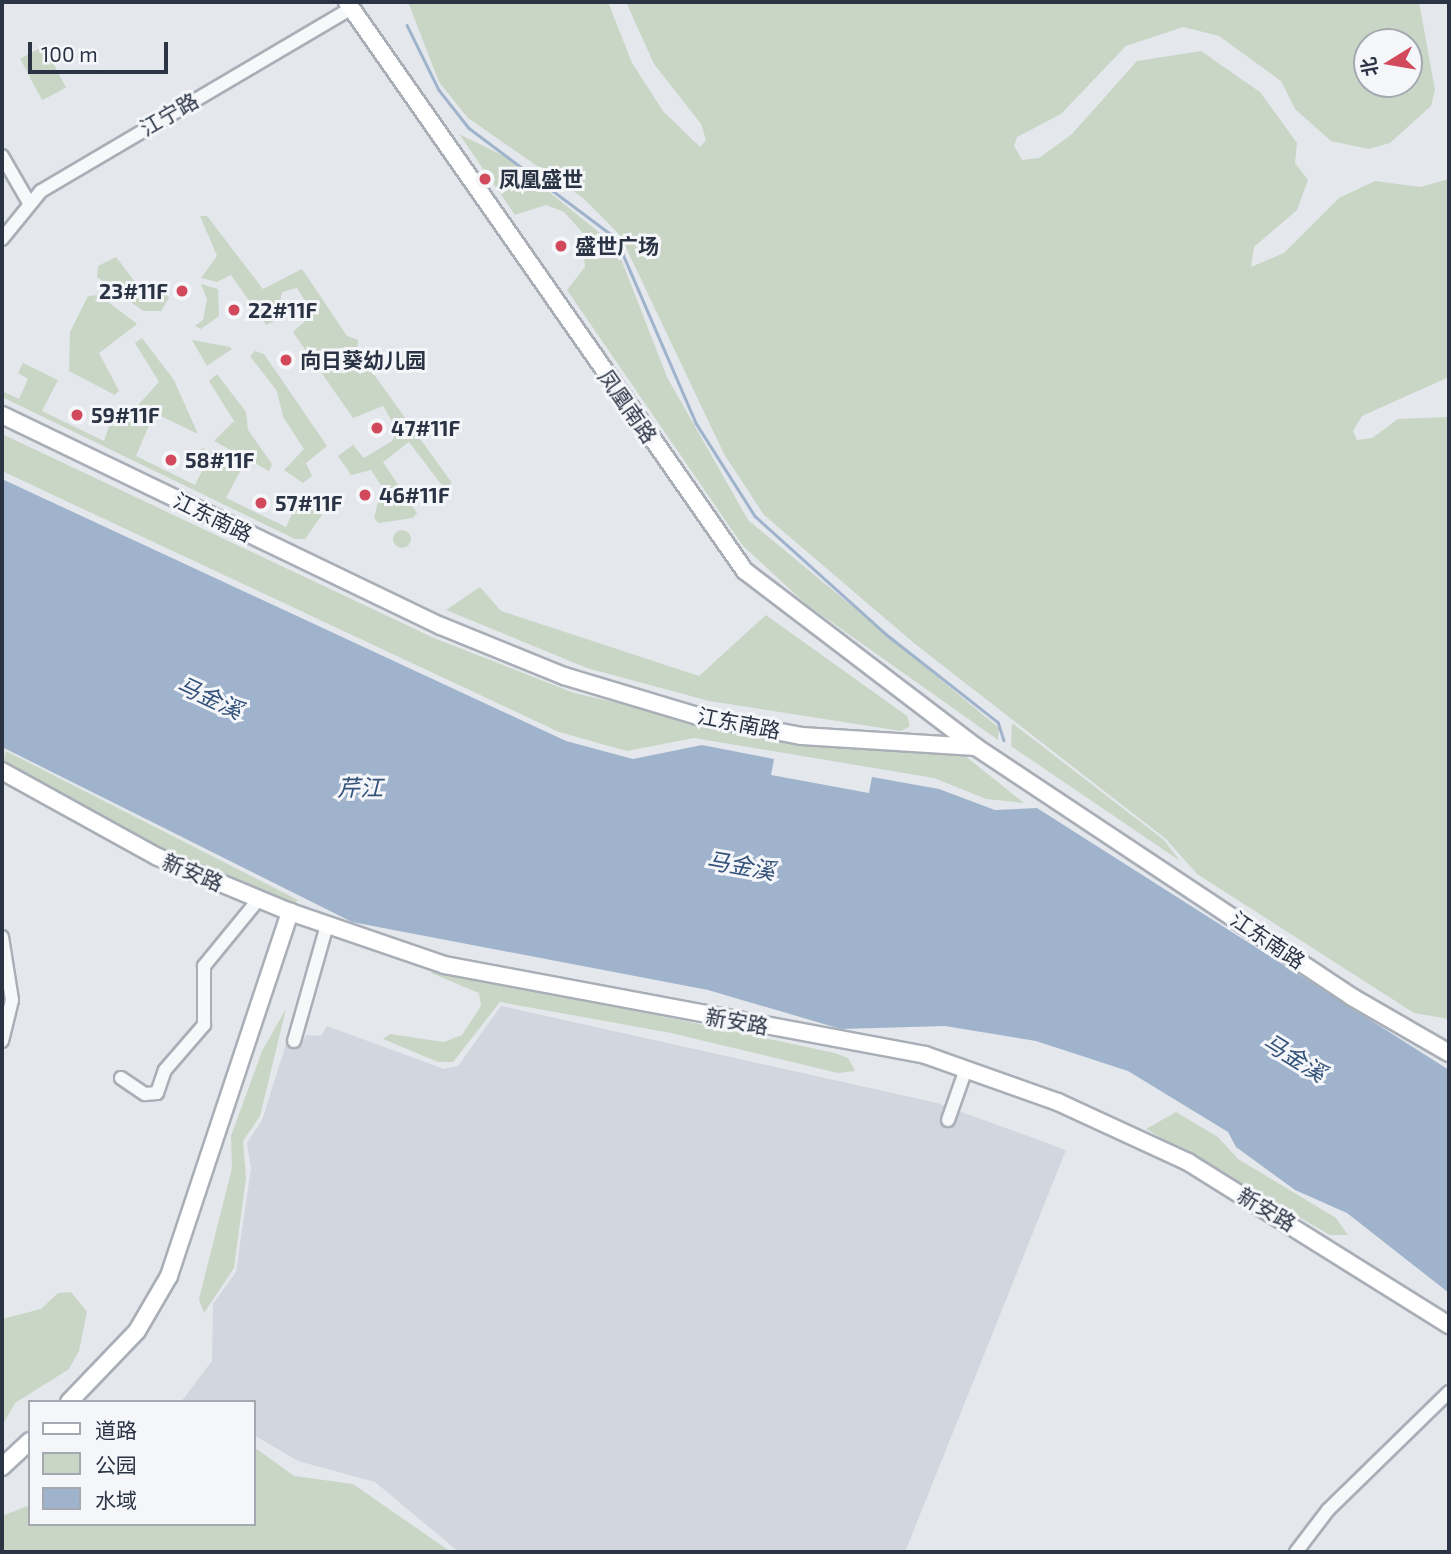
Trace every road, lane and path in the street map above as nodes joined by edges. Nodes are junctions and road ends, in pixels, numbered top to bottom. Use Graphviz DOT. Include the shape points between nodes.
graph roads {
  1 [pos="350,5"];
  2 [pos="2,156"];
  3 [pos="28,201"];
  4 [pos="2,239"];
  5 [pos="2,415"];
  6 [pos="976,747"];
  7 [pos="2,771"];
  8 [pos="258,900"];
  9 [pos="290,912"];
  10 [pos="327,925"];
  11 [pos="2,937"];
  12 [pos="2,1041"];
  13 [pos="294,1041"];
  14 [pos="1449,1052"];
  15 [pos="966,1069"];
  16 [pos="121,1078"];
  17 [pos="948,1120"];
  18 [pos="1449,1325"];
  19 [pos="1449,1392"];
  20 [pos="71,1400"];
  21 [pos="28,1443"];
  22 [pos="2,1467"];
  23 [pos="1296,1552"];
  1 -- 3 [label="street, 江宁路"];
  1 -- 6 [label="main road, 凤凰南路" via="745,571"];
  2 -- 3 [label="street"];
  3 -- 4 [label="street, 江宁路"];
  5 -- 6 [label="main road, 江东南路" via="440,626 564,676 697,716 802,736"];
  6 -- 14 [label="main road, 江东南路" via="1352,998"];
  7 -- 8 [label="main road, 新安路" via="158,857"];
  8 -- 9 [label="main road, 新安路"];
  8 -- 16 [label="street" via="204,966 204,1025 165,1070 157,1093 145,1094"];
  9 -- 10 [label="main road, 新安路"];
  9 -- 20 [label="main road" via="169,1276 137,1331"];
  10 -- 13 [label="street"];
  10 -- 15 [label="main road, 新安路" via="445,965 869,1043"];
  11 -- 12 [label="street" via="12,1000"];
  15 -- 17 [label="street"];
  15 -- 18 [label="main road, 新安路" via="1188,1162"];
  19 -- 23 [label="street" via="1328,1510"];
  21 -- 22 [label="main road"];
}
